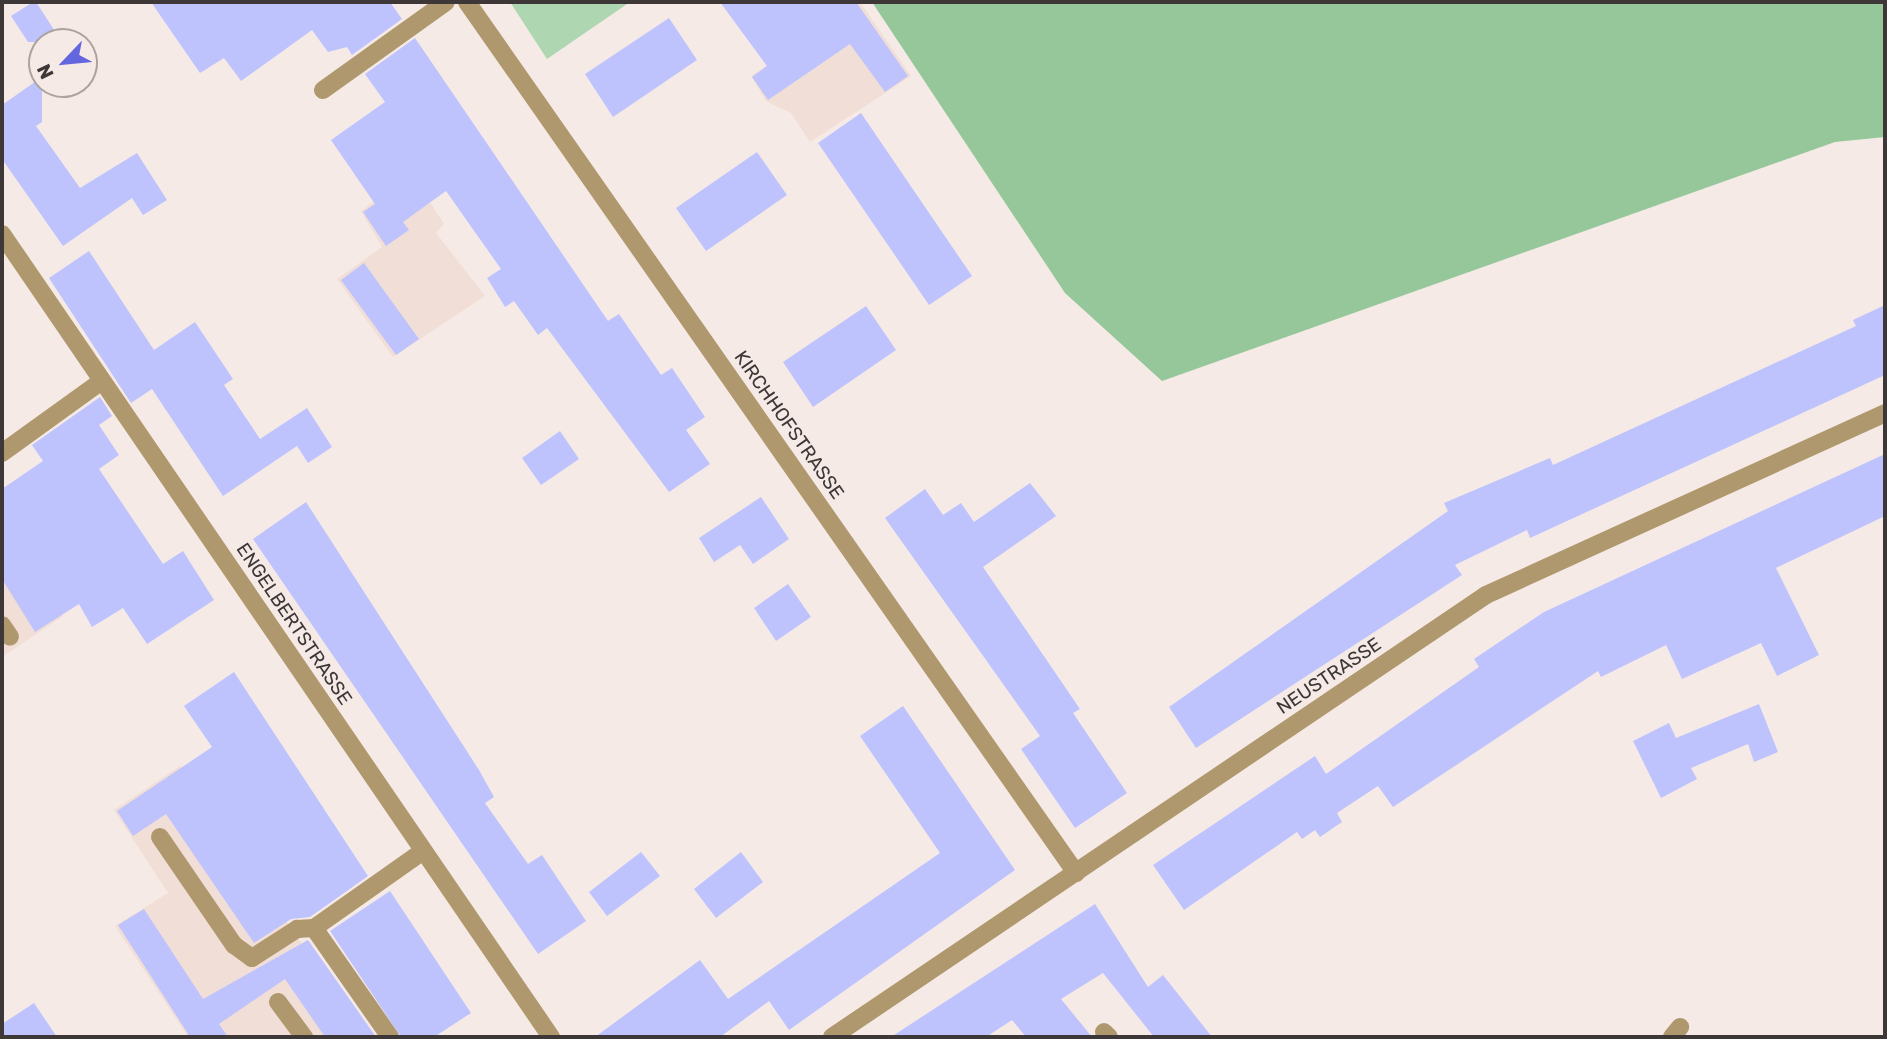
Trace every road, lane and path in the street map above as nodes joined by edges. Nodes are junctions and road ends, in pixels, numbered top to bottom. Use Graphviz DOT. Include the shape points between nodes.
graph roads {
  1 [pos="446,2"];
  2 [pos="467,2"];
  3 [pos="323,90"];
  4 [pos="2,234"];
  5 [pos="102,381"];
  6 [pos="1885,413"];
  7 [pos="2,453"];
  8 [pos="160,837"];
  9 [pos="423,850"];
  10 [pos="1076,873"];
  11 [pos="314,928"];
  12 [pos="278,1002"];
  13 [pos="304,1037"];
  14 [pos="390,1037"];
  15 [pos="551,1037"];
  16 [pos="832,1037"];
  1 -- 3 [label="street"];
  2 -- 10 [label="street, KIRCHHOFSTRASSE"];
  4 -- 5 [label="street, ENGELBERTSTRASSE"];
  5 -- 7 [label="street"];
  5 -- 9 [label="street, ENGELBERTSTRASSE"];
  6 -- 10 [label="street, NEUSTRASSE" via="1486,595"];
  8 -- 11 [label="street" via="234,945 251,958 297,929"];
  9 -- 11 [label="street"];
  9 -- 15 [label="street, ENGELBERTSTRASSE"];
  10 -- 16 [label="street, NEUSTRASSE"];
  11 -- 14 [label="street"];
  12 -- 13 [label="street"];
}
